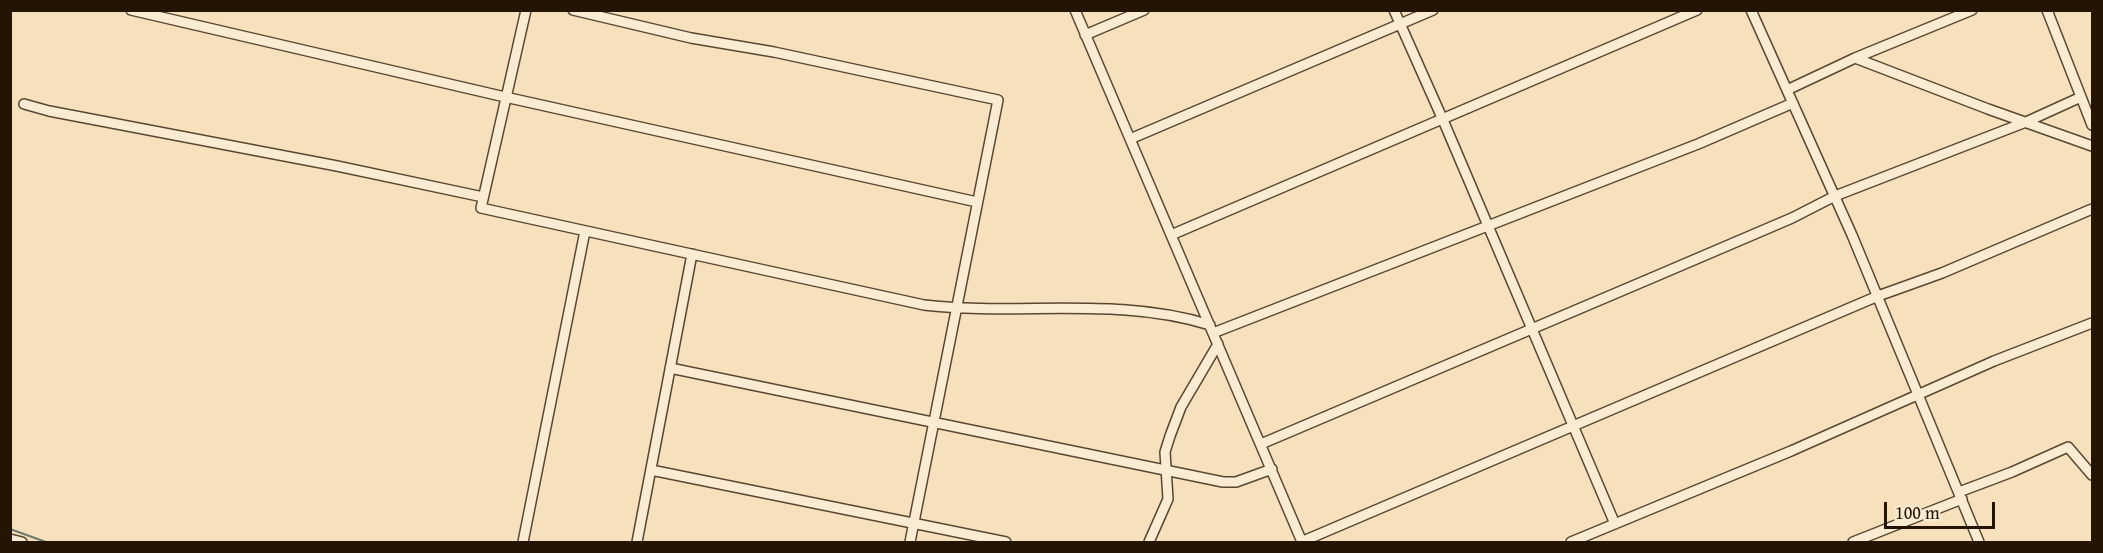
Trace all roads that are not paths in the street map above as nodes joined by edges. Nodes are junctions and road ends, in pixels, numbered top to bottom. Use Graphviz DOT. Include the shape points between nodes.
graph roads {
  1 [pos="131,10"];
  2 [pos="526,10"];
  3 [pos="573,10"];
  4 [pos="1075,10"];
  5 [pos="1144,10"];
  6 [pos="1394,10"];
  7 [pos="1433,10"];
  8 [pos="1698,10"];
  9 [pos="1751,10"];
  10 [pos="1972,10"];
  11 [pos="2047,10"];
  12 [pos="1400,24"];
  13 [pos="1085,35"];
  14 [pos="1855,58"];
  15 [pos="1787,90"];
  16 [pos="2080,97"];
  17 [pos="506,98"];
  18 [pos="1792,103"];
  19 [pos="24,104"];
  20 [pos="1443,120"];
  21 [pos="2026,122"];
  22 [pos="2092,126"];
  23 [pos="1130,139"];
  24 [pos="2092,146"];
  25 [pos="483,196"];
  26 [pos="1835,196"];
  27 [pos="977,202"];
  28 [pos="2092,209"];
  29 [pos="1488,225"];
  30 [pos="585,231"];
  31 [pos="1171,235"];
  32 [pos="692,254"];
  33 [pos="1878,296"];
  34 [pos="956,309"];
  35 [pos="2092,323"];
  36 [pos="1212,329"];
  37 [pos="1532,329"];
  38 [pos="1218,344"];
  39 [pos="670,368"];
  40 [pos="1920,395"];
  41 [pos="935,422"];
  42 [pos="1572,425"];
  43 [pos="1261,444"];
  44 [pos="1272,469"];
  45 [pos="651,470"];
  46 [pos="1167,471"];
  47 [pos="2092,475"];
  48 [pos="1960,495"];
  49 [pos="914,524"];
  50 [pos="1615,524"];
  51 [pos="10,539"];
  52 [pos="1301,542"];
  53 [pos="22,543"];
  54 [pos="523,543"];
  55 [pos="637,543"];
  56 [pos="910,543"];
  57 [pos="1006,543"];
  58 [pos="1149,543"];
  59 [pos="1571,543"];
  60 [pos="1853,543"];
  61 [pos="1980,543"];
  1 -- 17 [label="street"];
  2 -- 17 [label="street"];
  3 -- 27 [label="street" via="998,100"];
  4 -- 13 [label="street"];
  5 -- 13 [label="street"];
  6 -- 12 [label="street"];
  7 -- 12 [label="street"];
  8 -- 20 [label="street"];
  9 -- 15 [label="street"];
  10 -- 14 [label="street"];
  11 -- 16 [label="street"];
  12 -- 20 [label="street"];
  12 -- 23 [label="street"];
  13 -- 23 [label="street"];
  14 -- 15 [label="street"];
  14 -- 21 [label="street"];
  15 -- 18 [label="street"];
  16 -- 21 [label="street"];
  16 -- 22 [label="street"];
  17 -- 25 [label="street"];
  17 -- 27 [label="street"];
  18 -- 26 [label="street"];
  18 -- 29 [label="street" via="1698,144"];
  19 -- 25 [label="street"];
  20 -- 29 [label="street"];
  20 -- 31 [label="street"];
  21 -- 24 [label="street"];
  21 -- 26 [label="street"];
  23 -- 31 [label="street"];
  25 -- 30 [label="street" via="481,208"];
  26 -- 33 [label="street"];
  26 -- 37 [label="street"];
  27 -- 34 [label="street"];
  28 -- 33 [label="street"];
  29 -- 36 [label="street"];
  29 -- 37 [label="street"];
  30 -- 32 [label="street"];
  30 -- 54 [label="street"];
  31 -- 36 [label="street"];
  32 -- 34 [label="street"];
  32 -- 39 [label="street"];
  33 -- 40 [label="street"];
  33 -- 42 [label="street"];
  34 -- 36 [label="street" via="1096,307 1184,316"];
  34 -- 41 [label="street"];
  35 -- 40 [label="street"];
  36 -- 38 [label="street"];
  37 -- 42 [label="street"];
  37 -- 43 [label="street"];
  38 -- 43 [label="street"];
  38 -- 46 [label="street" via="1181,407 1165,452"];
  39 -- 41 [label="street"];
  39 -- 45 [label="street"];
  40 -- 48 [label="street"];
  40 -- 50 [label="street"];
  41 -- 46 [label="street"];
  41 -- 49 [label="street"];
  42 -- 50 [label="street"];
  42 -- 52 [label="street"];
  43 -- 44 [label="street"];
  44 -- 46 [label="street" via="1230,482"];
  44 -- 52 [label="street"];
  45 -- 49 [label="street"];
  45 -- 55 [label="street"];
  46 -- 58 [label="street" via="1168,499"];
  47 -- 48 [label="street" via="2068,447"];
  48 -- 60 [label="street"];
  48 -- 61 [label="street"];
  49 -- 56 [label="street"];
  49 -- 57 [label="street"];
  50 -- 59 [label="street"];
  51 -- 53 [label="street"];
}
